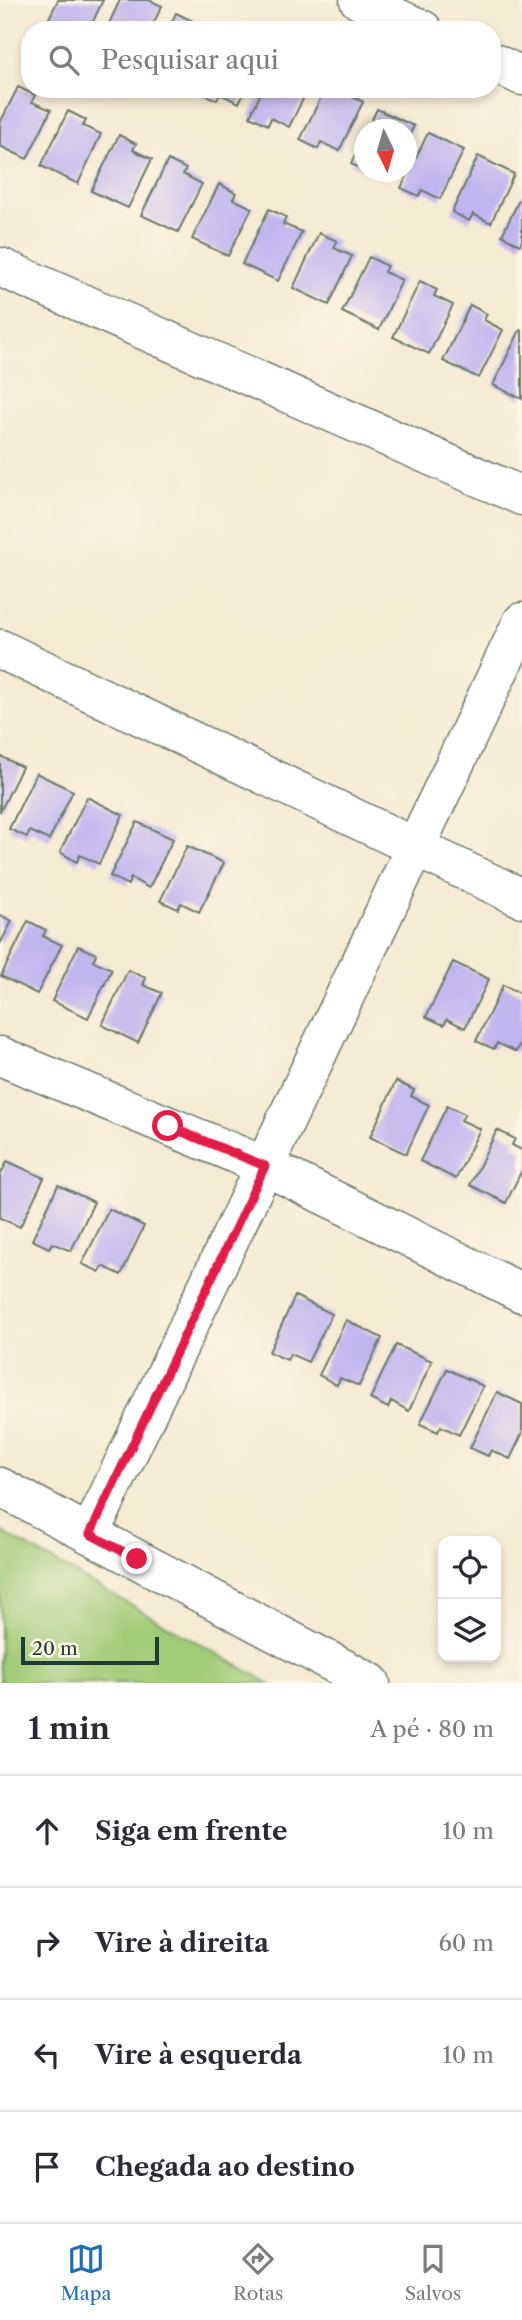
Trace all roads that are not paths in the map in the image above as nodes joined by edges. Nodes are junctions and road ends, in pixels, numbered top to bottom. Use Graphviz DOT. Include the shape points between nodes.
graph roads {
  1 [pos="359,0"];
  2 [pos="404,21"];
  3 [pos="501,66"];
  4 [pos="522,75"];
  5 [pos="0,267"];
  6 [pos="522,496"];
  7 [pos="522,622"];
  8 [pos="0,649"];
  9 [pos="416,847"];
  10 [pos="522,898"];
  11 [pos="0,1056"];
  12 [pos="265,1166"];
  13 [pos="522,1293"];
  14 [pos="0,1487"];
  15 [pos="90,1534"];
  16 [pos="371,1683"];
  1 -- 2 [label="street"];
  3 -- 4 [label="street"];
  5 -- 6 [label="street"];
  7 -- 9 [label="street"];
  8 -- 9 [label="street"];
  9 -- 10 [label="street"];
  9 -- 12 [label="street"];
  11 -- 12 [label="street"];
  12 -- 13 [label="street"];
  12 -- 15 [label="street"];
  14 -- 15 [label="street"];
  15 -- 16 [label="street"];
}
